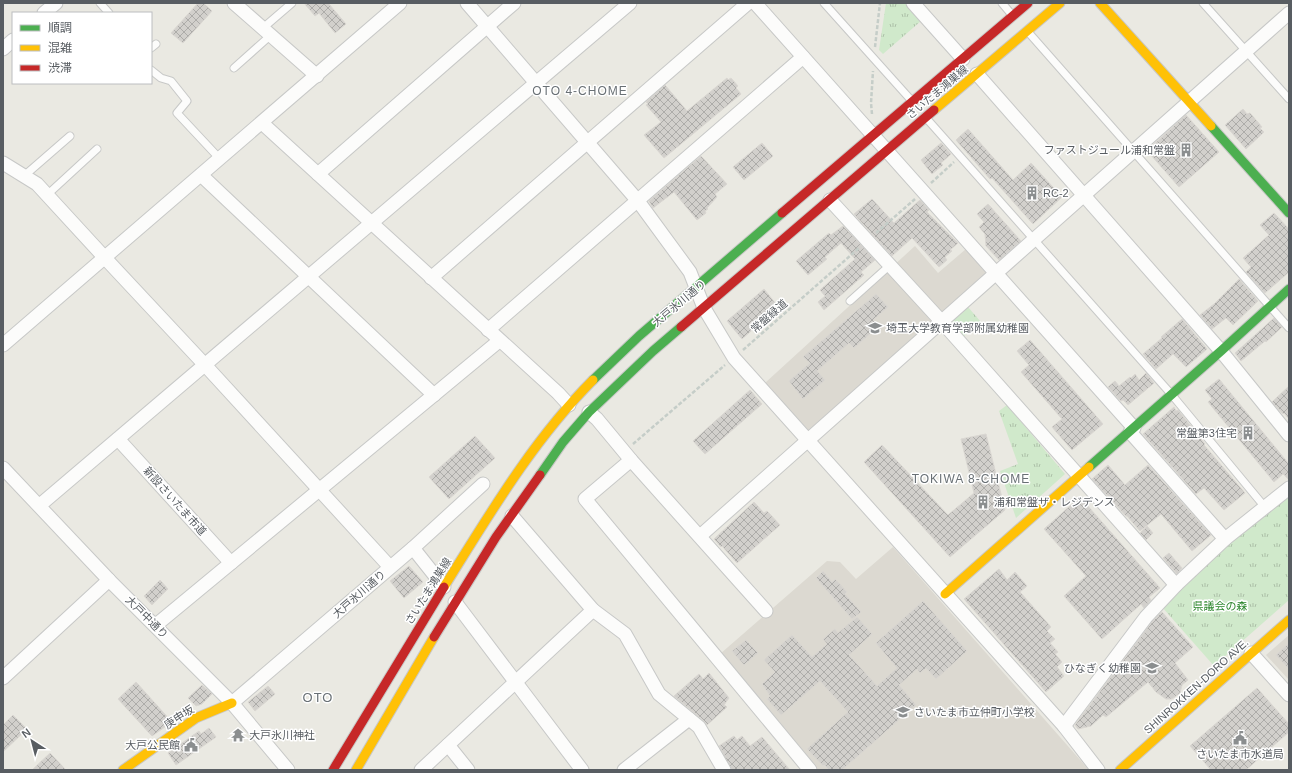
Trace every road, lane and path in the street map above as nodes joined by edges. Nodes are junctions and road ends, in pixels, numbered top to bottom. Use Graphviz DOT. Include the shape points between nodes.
graph roads {
  1 [pos="56,3"];
  2 [pos="100,3"];
  3 [pos="234,3"];
  4 [pos="292,3"];
  5 [pos="400,3"];
  6 [pos="467,3"];
  7 [pos="514,3"];
  8 [pos="630,3"];
  9 [pos="748,3"];
  10 [pos="755,3"];
  11 [pos="824,3"];
  12 [pos="913,3"];
  13 [pos="1002,3"];
  14 [pos="1028,3"];
  15 [pos="1060,3"];
  16 [pos="1100,3"];
  17 [pos="1203,3"];
  18 [pos="45,12"];
  19 [pos="108,12"];
  20 [pos="1289,13"];
  21 [pos="1013,16"];
  22 [pos="487,27"];
  23 [pos="1028,31"];
  24 [pos="267,32"];
  25 [pos="12,41"];
  26 [pos="3,49"];
  27 [pos="1246,51"];
  28 [pos="803,57"];
  29 [pos="963,59"];
  30 [pos="234,68"];
  31 [pos="152,71"];
  32 [pos="977,74"];
  33 [pos="317,76"];
  34 [pos="536,83"];
  35 [pos="1289,99"];
  36 [pos="912,102"];
  37 [pos="1189,102"];
  38 [pos="926,117"];
  39 [pos="262,123"];
  40 [pos="70,136"];
  41 [pos="874,137"];
  42 [pos="587,142"];
  43 [pos="97,149"];
  44 [pos="886,151"];
  45 [pos="1133,152"];
  46 [pos="960,156"];
  47 [pos="220,159"];
  48 [pos="3,163"];
  49 [pos="318,174"];
  50 [pos="201,175"];
  51 [pos="24,176"];
  52 [pos="817,185"];
  53 [pos="925,190"];
  54 [pos="47,195"];
  55 [pos="1083,196"];
  56 [pos="638,200"];
  57 [pos="830,200"];
  58 [pos="1289,213"];
  59 [pos="372,223"];
  60 [pos="1034,239"];
  61 [pos="867,241"];
  62 [pos="105,258"];
  63 [pos="890,266"];
  64 [pos="996,273"];
  65 [pos="308,277"];
  66 [pos="431,278"];
  67 [pos="697,288"];
  68 [pos="1289,289"];
  69 [pos="850,301"];
  70 [pos="1269,306"];
  71 [pos="704,308"];
  72 [pos="942,322"];
  73 [pos="1289,328"];
  74 [pos="488,330"];
  75 [pos="499,341"];
  76 [pos="3,345"];
  77 [pos="1221,351"];
  78 [pos="734,358"];
  79 [pos="205,365"];
  80 [pos="434,395"];
  81 [pos="1172,395"];
  82 [pos="569,405"];
  83 [pos="589,412"];
  84 [pos="549,429"];
  85 [pos="1132,430"];
  86 [pos="1289,435"];
  87 [pos="118,439"];
  88 [pos="808,440"];
  89 [pos="628,455"];
  90 [pos="5,474"];
  91 [pos="1079,476"];
  92 [pos="483,484"];
  93 [pos="1289,488"];
  94 [pos="319,491"];
  95 [pos="40,506"];
  96 [pos="1264,506"];
  97 [pos="512,516"];
  98 [pos="700,536"];
  99 [pos="1225,539"];
  100 [pos="414,548"];
  101 [pos="232,563"];
  102 [pos="390,567"];
  103 [pos="109,580"];
  104 [pos="1176,585"];
  105 [pos="444,587"];
  106 [pos="945,594"];
  107 [pos="455,602"];
  108 [pos="593,610"];
  109 [pos="766,611"];
  110 [pos="1289,620"];
  111 [pos="156,625"];
  112 [pos="1251,653"];
  113 [pos="3,678"];
  114 [pos="515,682"];
  115 [pos="1289,695"];
  116 [pos="232,703"];
  117 [pos="689,719"];
  118 [pos="1064,726"];
  119 [pos="448,745"];
  120 [pos="123,770"];
  121 [pos="288,770"];
  122 [pos="333,770"];
  123 [pos="356,770"];
  124 [pos="421,770"];
  125 [pos="468,770"];
  126 [pos="582,770"];
  127 [pos="624,770"];
  128 [pos="724,770"];
  129 [pos="810,770"];
  130 [pos="1098,770"];
  131 [pos="1120,770"];
  1 -- 18 [label="street"];
  2 -- 19 [label="lane"];
  3 -- 24 [label="street"];
  4 -- 24 [label="lane"];
  5 -- 33 [label="street"];
  6 -- 22 [label="street"];
  7 -- 22 [label="street"];
  8 -- 34 [label="street"];
  9 -- 42 [label="street"];
  10 -- 28 [label="street"];
  11 -- 36 [label="lane"];
  12 -- 29 [label="street"];
  13 -- 21 [label="lane"];
  14 -- 21 [label="main road, さいたま鴻巣線"];
  15 -- 23 [label="main road, さいたま鴻巣線"];
  16 -- 37 [label="main road"];
  17 -- 27 [label="lane"];
  20 -- 27 [label="street"];
  21 -- 29 [label="main road, さいたま鴻巣線"];
  22 -- 34 [label="street"];
  22 -- 49 [label="street"];
  23 -- 32 [label="main road, さいたま鴻巣線"];
  23 -- 45 [label="lane"];
  24 -- 30 [label="lane"];
  24 -- 33 [label="street"];
  25 -- 26 [label="street"];
  27 -- 35 [label="lane"];
  27 -- 37 [label="street"];
  28 -- 41 [label="street"];
  28 -- 56 [label="street"];
  29 -- 36 [label="main road, さいたま鴻巣線"];
  31 -- 47 [label="lane" via="161,78 171,80 187,101 177,113"];
  32 -- 38 [label="main road, さいたま鴻巣線"];
  32 -- 55 [label="street"];
  33 -- 39 [label="street"];
  34 -- 42 [label="street"];
  34 -- 59 [label="street"];
  36 -- 41 [label="main road, さいたま鴻巣線"];
  37 -- 45 [label="street"];
  37 -- 58 [label="main road"];
  38 -- 44 [label="main road, さいたま鴻巣線"];
  38 -- 46 [label="lane"];
  39 -- 47 [label="street"];
  39 -- 49 [label="street"];
  40 -- 51 [label="lane"];
  41 -- 44 [label="street"];
  41 -- 52 [label="main road, さいたま鴻巣線"];
  42 -- 56 [label="street"];
  42 -- 66 [label="street"];
  43 -- 54 [label="lane"];
  44 -- 53 [label="street"];
  44 -- 57 [label="main road, さいたま鴻巣線"];
  45 -- 55 [label="street"];
  45 -- 70 [label="lane"];
  46 -- 53 [label="path, 常盤緑道"];
  46 -- 60 [label="lane"];
  47 -- 50 [label="street"];
  48 -- 51 [label="street"];
  49 -- 59 [label="street"];
  50 -- 62 [label="street"];
  50 -- 65 [label="street"];
  51 -- 54 [label="street" via="37,184"];
  52 -- 67 [label="main road, 大戸氷川通り"];
  53 -- 61 [label="path, 常盤緑道"];
  53 -- 64 [label="street"];
  54 -- 62 [label="street"];
  55 -- 60 [label="street"];
  55 -- 77 [label="street"];
  56 -- 67 [label="street" via="690,272"];
  56 -- 74 [label="street"];
  57 -- 61 [label="street"];
  57 -- 71 [label="main road, 大戸氷川通り"];
  59 -- 65 [label="street"];
  59 -- 66 [label="street"];
  60 -- 64 [label="street"];
  60 -- 81 [label="lane"];
  61 -- 63 [label="street"];
  61 -- 78 [label="path, 常盤緑道"];
  62 -- 76 [label="street"];
  62 -- 79 [label="street"];
  63 -- 69 [label="lane"];
  63 -- 72 [label="street"];
  64 -- 72 [label="street"];
  64 -- 85 [label="street"];
  65 -- 79 [label="street"];
  65 -- 80 [label="street"];
  66 -- 74 [label="street"];
  67 -- 71 [label="street"];
  67 -- 82 [label="main road, 大戸氷川通り" via="613,360"];
  68 -- 70 [label="main road"];
  70 -- 73 [label="lane"];
  70 -- 77 [label="main road"];
  71 -- 78 [label="street"];
  71 -- 83 [label="main road, 大戸氷川通り" via="653,351"];
  72 -- 88 [label="street"];
  72 -- 91 [label="street"];
  74 -- 75 [label="street"];
  75 -- 80 [label="street"];
  75 -- 82 [label="street"];
  77 -- 81 [label="main road"];
  77 -- 86 [label="street"];
  78 -- 88 [label="street"];
  78 -- 89 [label="path, 常盤緑道"];
  79 -- 87 [label="street"];
  79 -- 94 [label="street"];
  80 -- 94 [label="street"];
  81 -- 85 [label="main road"];
  81 -- 96 [label="lane"];
  82 -- 84 [label="main road, 大戸氷川通り"];
  83 -- 89 [label="street"];
  83 -- 97 [label="main road, 大戸氷川通り" via="563,442"];
  84 -- 105 [label="main road, さいたま鴻巣線" via="507,488"];
  85 -- 91 [label="main road"];
  85 -- 99 [label="street"];
  87 -- 95 [label="street"];
  87 -- 101 [label="street, 新設さいたま市道"];
  88 -- 98 [label="street"];
  88 -- 106 [label="street"];
  89 -- 98 [label="street"];
  89 -- 129 [label="street" via="585,499"];
  90 -- 95 [label="street, 大戸中通り"];
  91 -- 104 [label="street"];
  91 -- 106 [label="main road"];
  92 -- 100 [label="street, 大戸氷川通り"];
  93 -- 96 [label="street"];
  94 -- 101 [label="street"];
  94 -- 102 [label="street"];
  95 -- 103 [label="street, 大戸中通り"];
  96 -- 99 [label="street"];
  97 -- 107 [label="main road"];
  97 -- 108 [label="street"];
  98 -- 109 [label="street"];
  99 -- 104 [label="street"];
  100 -- 102 [label="street, 大戸氷川通り"];
  100 -- 105 [label="street"];
  101 -- 111 [label="street"];
  102 -- 116 [label="street, 大戸氷川通り"];
  103 -- 111 [label="street, 大戸中通り"];
  103 -- 113 [label="street"];
  104 -- 118 [label="street" via="1146,618"];
  105 -- 122 [label="main road, さいたま鴻巣線"];
  106 -- 118 [label="street"];
  107 -- 114 [label="street"];
  107 -- 123 [label="main road"];
  108 -- 114 [label="street"];
  108 -- 117 [label="street" via="625,634 659,694"];
  110 -- 112 [label="main road, SHINROKKEN-DORO AVE."];
  111 -- 116 [label="street, 大戸中通り"];
  112 -- 115 [label="street"];
  112 -- 131 [label="main road, SHINROKKEN-DORO AVE."];
  114 -- 119 [label="street"];
  114 -- 126 [label="street"];
  116 -- 120 [label="main road, 庚申坂" via="196,718"];
  116 -- 121 [label="street, 大戸中通り"];
  117 -- 127 [label="street"];
  117 -- 128 [label="street" via="698,727"];
  118 -- 130 [label="street"];
  119 -- 124 [label="street"];
  119 -- 125 [label="street"];
}
